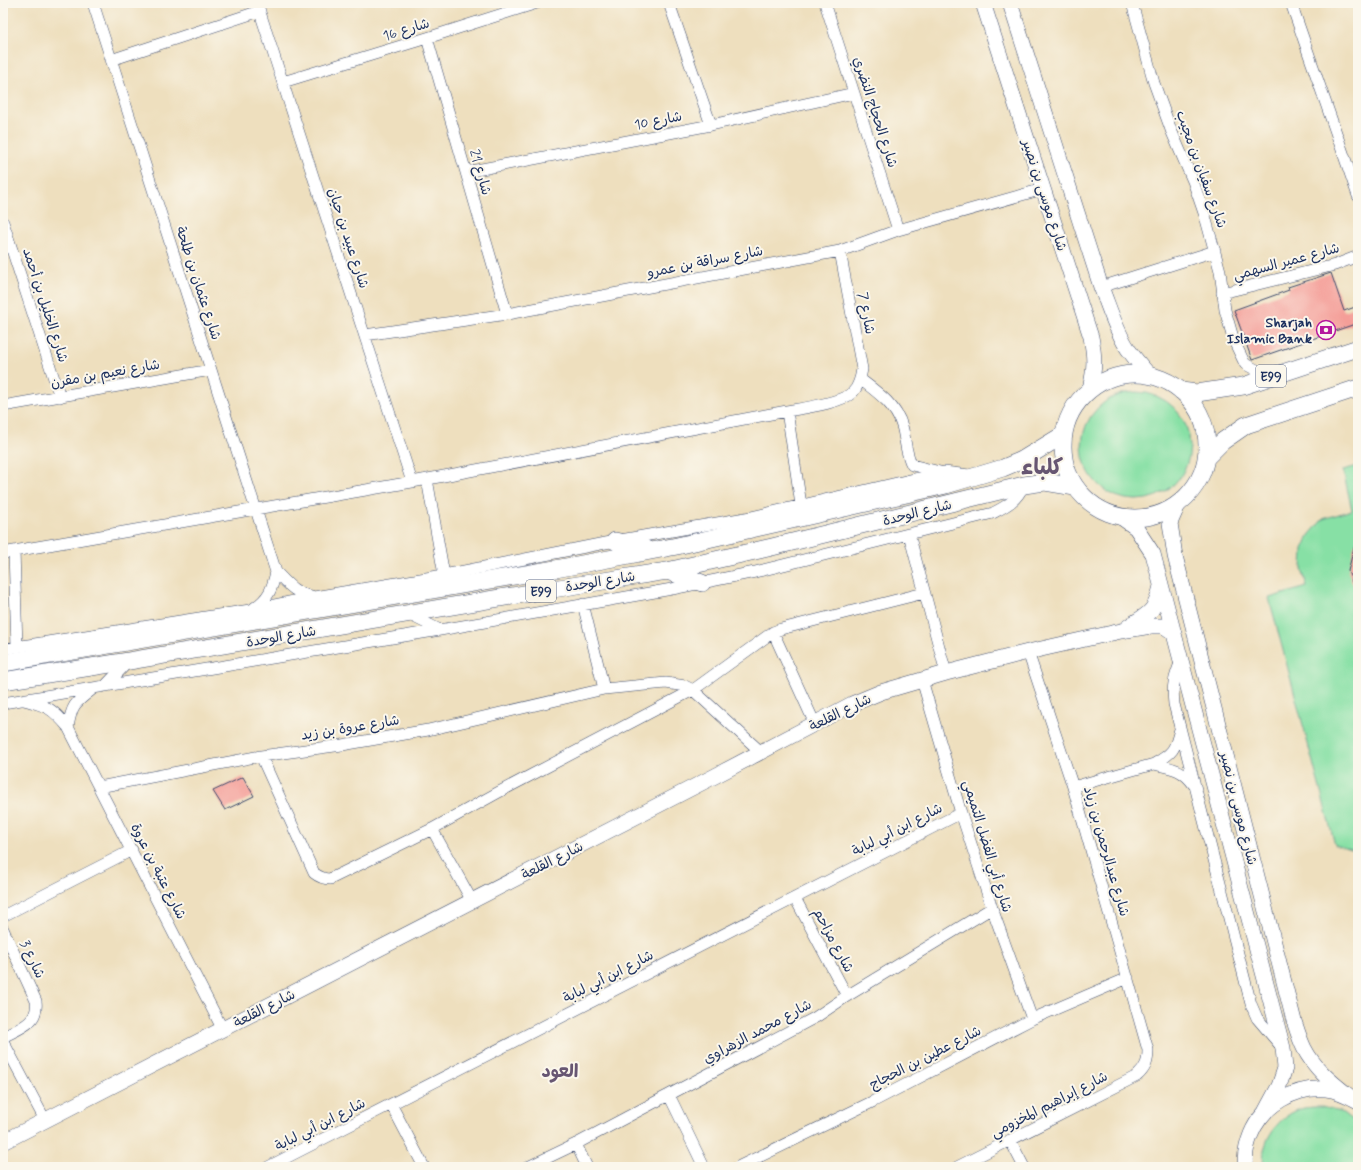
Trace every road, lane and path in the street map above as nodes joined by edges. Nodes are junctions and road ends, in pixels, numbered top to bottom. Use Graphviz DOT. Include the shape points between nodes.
graph roads {
  1 [pos="93,3"];
  2 [pos="537,3"];
  3 [pos="669,3"];
  4 [pos="825,3"];
  5 [pos="983,3"];
  6 [pos="1010,3"];
  7 [pos="1291,3"];
  8 [pos="1135,4"];
  9 [pos="258,7"];
  10 [pos="427,38"];
  11 [pos="111,60"];
  12 [pos="282,82"];
  13 [pos="854,93"];
  14 [pos="711,125"];
  15 [pos="466,172"];
  16 [pos="1043,189"];
  17 [pos="1358,196"];
  18 [pos="3,222"];
  19 [pos="898,230"];
  20 [pos="840,251"];
  21 [pos="1215,251"];
  22 [pos="1358,256"];
  23 [pos="1101,287"];
  24 [pos="1222,293"];
  25 [pos="507,314"];
  26 [pos="364,335"];
  27 [pos="1358,348"];
  28 [pos="211,370"];
  29 [pos="1150,376"];
  30 [pos="1270,376"];
  31 [pos="860,379"];
  32 [pos="1358,388"];
  33 [pos="1090,389"];
  34 [pos="1182,391"];
  35 [pos="60,397"];
  36 [pos="3,406"];
  37 [pos="788,411"];
  38 [pos="1063,435"];
  39 [pos="1206,458"];
  40 [pos="944,472"];
  41 [pos="979,476"];
  42 [pos="427,479"];
  43 [pos="412,482"];
  44 [pos="1024,485"];
  45 [pos="1075,487"];
  46 [pos="802,505"];
  47 [pos="1178,505"];
  48 [pos="256,509"];
  49 [pos="1122,518"];
  50 [pos="909,534"];
  51 [pos="614,541"];
  52 [pos="650,550"];
  53 [pos="14,551"];
  54 [pos="3,553"];
  55 [pos="667,571"];
  56 [pos="276,572"];
  57 [pos="444,574"];
  58 [pos="702,583"];
  59 [pos="1161,586"];
  60 [pos="924,593"];
  61 [pos="314,597"];
  62 [pos="583,604"];
  63 [pos="250,610"];
  64 [pos="408,614"];
  65 [pos="440,630"];
  66 [pos="1121,631"];
  67 [pos="151,632"];
  68 [pos="773,632"];
  69 [pos="1174,634"];
  70 [pos="18,647"];
  71 [pos="3,649"];
  72 [pos="1028,652"];
  73 [pos="129,661"];
  74 [pos="1181,661"];
  75 [pos="3,663"];
  76 [pos="946,673"];
  77 [pos="922,680"];
  78 [pos="3,681"];
  79 [pos="99,687"];
  80 [pos="604,689"];
  81 [pos="693,690"];
  82 [pos="24,700"];
  83 [pos="3,703"];
  84 [pos="815,724"];
  85 [pos="68,727"];
  86 [pos="1180,728"];
  87 [pos="761,752"];
  88 [pos="261,756"];
  89 [pos="1154,764"];
  90 [pos="99,787"];
  91 [pos="1073,787"];
  92 [pos="1196,788"];
  93 [pos="961,813"];
  94 [pos="432,829"];
  95 [pos="132,850"];
  96 [pos="795,898"];
  97 [pos="472,901"];
  98 [pos="992,908"];
  99 [pos="3,916"];
  100 [pos="3,929"];
  101 [pos="1128,978"];
  102 [pos="847,996"];
  103 [pos="1032,1019"];
  104 [pos="223,1030"];
  105 [pos="3,1037"];
  106 [pos="3,1041"];
  107 [pos="1283,1048"];
  108 [pos="1148,1060"];
  109 [pos="669,1094"];
  110 [pos="1353,1098"];
  111 [pos="391,1104"];
  112 [pos="1265,1112"];
  113 [pos="45,1120"];
  114 [pos="1010,1140"];
  115 [pos="3,1142"];
  116 [pos="576,1144"];
  117 [pos="1245,1166"];
  118 [pos="268,1167"];
  119 [pos="424,1167"];
  120 [pos="528,1167"];
  121 [pos="588,1167"];
  122 [pos="704,1167"];
  123 [pos="738,1167"];
  124 [pos="957,1167"];
  125 [pos="1024,1167"];
  1 -- 11 [label="street, شارع عثمان بن طلحة"];
  2 -- 10 [label="street, شارع 16"];
  3 -- 14 [label="street"];
  4 -- 13 [label="street, شارع الحجاج النضري"];
  5 -- 16 [label="street, شارع موسى بن نصير"];
  6 -- 23 [label="street, شارع موسى بن نصير"];
  7 -- 17 [label="street"];
  8 -- 21 [label="street, شارع سفيان بن مجيب" via="1154,83 1206,216"];
  9 -- 11 [label="street"];
  9 -- 12 [label="street, شارع عبيد بن حيان"];
  10 -- 12 [label="street, شارع 16"];
  10 -- 15 [label="street, شارع 21"];
  11 -- 28 [label="street, شارع عثمان بن طلحة"];
  12 -- 26 [label="street, شارع عبيد بن حيان"];
  13 -- 14 [label="street, شارع 10"];
  13 -- 19 [label="street, شارع الحجاج النضري"];
  14 -- 15 [label="street, شارع 10"];
  15 -- 25 [label="street, شارع 21"];
  16 -- 19 [label="street, شارع سراقة بن عمرو"];
  16 -- 33 [label="street, شارع موسى بن نصير" via="1091,337 1094,369"];
  18 -- 35 [label="street, شارع الخليل بن أحمد"];
  19 -- 20 [label="street, شارع سراقة بن عمرو"];
  20 -- 25 [label="street, شارع سراقة بن عمرو"];
  20 -- 31 [label="street, شارع 7" via="862,369"];
  21 -- 23 [label="street"];
  21 -- 24 [label="street, شارع سفيان بن مجيب"];
  22 -- 24 [label="street, شارع عمير السهمي"];
  23 -- 29 [label="street, شارع موسى بن نصير" via="1127,348"];
  24 -- 30 [label="street, شارع سفيان بن مجيب" via="1234,342 1245,364"];
  25 -- 26 [label="street, شارع سراقة بن عمرو"];
  26 -- 43 [label="street, شارع عبيد بن حيان"];
  27 -- 30 [label="main road, E99"];
  28 -- 35 [label="street, شارع نعيم بن مقرن"];
  28 -- 48 [label="street, شارع عثمان بن طلحة"];
  29 -- 33 [label="main road" via="1119,376"];
  29 -- 34 [label="main road" via="1172,384"];
  30 -- 34 [label="main road, E99" via="1226,390 1197,393"];
  31 -- 37 [label="street" via="854,392 842,399"];
  31 -- 40 [label="street" via="885,399 897,413 912,465"];
  32 -- 39 [label="main road" via="1246,425"];
  33 -- 38 [label="main road" via="1072,410"];
  34 -- 39 [label="main road" via="1203,422"];
  35 -- 36 [label="street, شارع نعيم بن مقرن"];
  37 -- 42 [label="street"];
  37 -- 46 [label="street"];
  38 -- 41 [label="main road, شارع الوحدة / E99" via="1022,460"];
  38 -- 45 [label="main road" via="1065,465"];
  39 -- 47 [label="main road" via="1196,484"];
  40 -- 41 [label="street"];
  40 -- 46 [label="street"];
  41 -- 52 [label="main road, شارع الوحدة / E99" via="677,546"];
  42 -- 43 [label="street"];
  42 -- 57 [label="street"];
  43 -- 48 [label="street"];
  44 -- 45 [label="main road, شارع الوحدة / E99" via="1045,482"];
  44 -- 50 [label="street" via="1018,496 993,513"];
  44 -- 55 [label="main road, شارع الوحدة / E99"];
  45 -- 49 [label="main road" via="1100,510"];
  46 -- 51 [label="street" via="751,517"];
  47 -- 49 [label="main road" via="1152,517"];
  47 -- 110 [label="street, شارع موسى بن نصير" via="1170,523 1175,556 1294,1021 1304,1048 1314,1063 1325,1076"];
  48 -- 53 [label="street"];
  48 -- 56 [label="street, شارع عثمان بن طلحة"];
  49 -- 59 [label="street, شارع موسى بن نصير" via="1136,528 1153,554"];
  50 -- 58 [label="street"];
  50 -- 60 [label="street"];
  51 -- 52 [label="main road"];
  51 -- 57 [label="street"];
  52 -- 67 [label="main road, شارع الوحدة / E99" via="562,568"];
  53 -- 54 [label="street"];
  53 -- 70 [label="street"];
  55 -- 58 [label="main road"];
  55 -- 64 [label="main road, شارع الوحدة / E99"];
  56 -- 61 [label="street, شارع عثمان بن طلحة" via="300,594"];
  56 -- 63 [label="street" via="271,590 262,602"];
  57 -- 61 [label="street"];
  58 -- 62 [label="street"];
  59 -- 66 [label="street, شارع القلعة" via="1158,600 1151,612"];
  59 -- 69 [label="street, شارع موسى بن نصير"];
  60 -- 68 [label="street"];
  60 -- 76 [label="street"];
  61 -- 63 [label="street"];
  62 -- 65 [label="street"];
  62 -- 80 [label="street"];
  63 -- 67 [label="street"];
  64 -- 65 [label="street"];
  64 -- 73 [label="main road, شارع الوحدة / E99"];
  65 -- 79 [label="street"];
  66 -- 69 [label="street, شارع القلعة" via="1164,626"];
  66 -- 72 [label="street, شارع القلعة"];
  67 -- 70 [label="street"];
  67 -- 75 [label="main road, شارع الوحدة / E99"];
  68 -- 81 [label="street"];
  68 -- 84 [label="street"];
  69 -- 74 [label="street, شارع موسى بن نصير"];
  70 -- 71 [label="street"];
  72 -- 76 [label="street, شارع القلعة"];
  72 -- 91 [label="street, شارع عبدالرحمن بن زياد"];
  73 -- 78 [label="main road, شارع الوحدة / E99"];
  73 -- 79 [label="street"];
  74 -- 86 [label="street" via="1172,689"];
  74 -- 107 [label="street, شارع موسى بن نصير"];
  76 -- 77 [label="street, شارع القلعة"];
  77 -- 84 [label="street, شارع القلعة" via="881,692"];
  77 -- 93 [label="street, شارع أبي الفضل التميمي"];
  79 -- 82 [label="street"];
  79 -- 85 [label="street" via="78,702 71,711"];
  80 -- 81 [label="street, شارع عروة بن زيد" via="666,683"];
  80 -- 88 [label="street, شارع عروة بن زيد" via="428,730"];
  81 -- 87 [label="street"];
  81 -- 94 [label="street"];
  82 -- 83 [label="street"];
  82 -- 85 [label="street, شارع عتبة بن عروة" via="46,706"];
  84 -- 87 [label="street, شارع القلعة"];
  85 -- 90 [label="street, شارع عتبة بن عروة"];
  86 -- 89 [label="street" via="1174,750"];
  86 -- 92 [label="street"];
  87 -- 97 [label="street, شارع القلعة"];
  88 -- 90 [label="street, شارع عروة بن زيد"];
  88 -- 94 [label="street" via="314,873 325,879 330,879"];
  89 -- 91 [label="street"];
  89 -- 92 [label="street" via="1180,771"];
  90 -- 95 [label="street, شارع عتبة بن عروة"];
  91 -- 101 [label="street, شارع عبدالرحمن بن زياد"];
  92 -- 107 [label="street" via="1251,1004 1257,1018"];
  93 -- 96 [label="street, شارع ابن أبي لبابة"];
  93 -- 98 [label="street, شارع أبي الفضل التميمي"];
  94 -- 97 [label="street"];
  95 -- 99 [label="street"];
  95 -- 104 [label="street, شارع عتبة بن عروة"];
  96 -- 102 [label="street, شارع مزاحم"];
  96 -- 111 [label="street, شارع ابن أبي لبابة"];
  97 -- 104 [label="street, شارع القلعة"];
  98 -- 102 [label="street, شارع محمد الزهراوي"];
  98 -- 103 [label="street, شارع أبي الفضل التميمي"];
  100 -- 105 [label="street, شارع 3" via="37,1008 32,1019"];
  101 -- 103 [label="street, شارع عطين بن الحجاج"];
  101 -- 108 [label="street, شارع عبدالرحمن بن زياد" via="1148,1050"];
  102 -- 109 [label="street, شارع محمد الزهراوي" via="816,1017"];
  103 -- 123 [label="street, شارع عطين بن الحجاج" via="874,1101"];
  104 -- 113 [label="street, شارع القلعة"];
  106 -- 113 [label="street"];
  107 -- 112 [label="street, شارع موسى بن نصير" via="1285,1068"];
  108 -- 114 [label="street, شارع إبراهيم المخزومي" via="1137,1076"];
  109 -- 116 [label="street, شارع محمد الزهراوي"];
  109 -- 122 [label="street"];
  110 -- 112 [label="street" via="1326,1089 1304,1090 1282,1098"];
  111 -- 118 [label="street, شارع ابن أبي لبابة"];
  111 -- 119 [label="street"];
  112 -- 117 [label="street" via="1254,1127 1247,1144"];
  113 -- 115 [label="street, شارع القلعة"];
  114 -- 124 [label="street, شارع إبراهيم المخزومي"];
  114 -- 125 [label="street"];
  116 -- 120 [label="street, شارع محمد الزهراوي"];
  116 -- 121 [label="street"];
}
